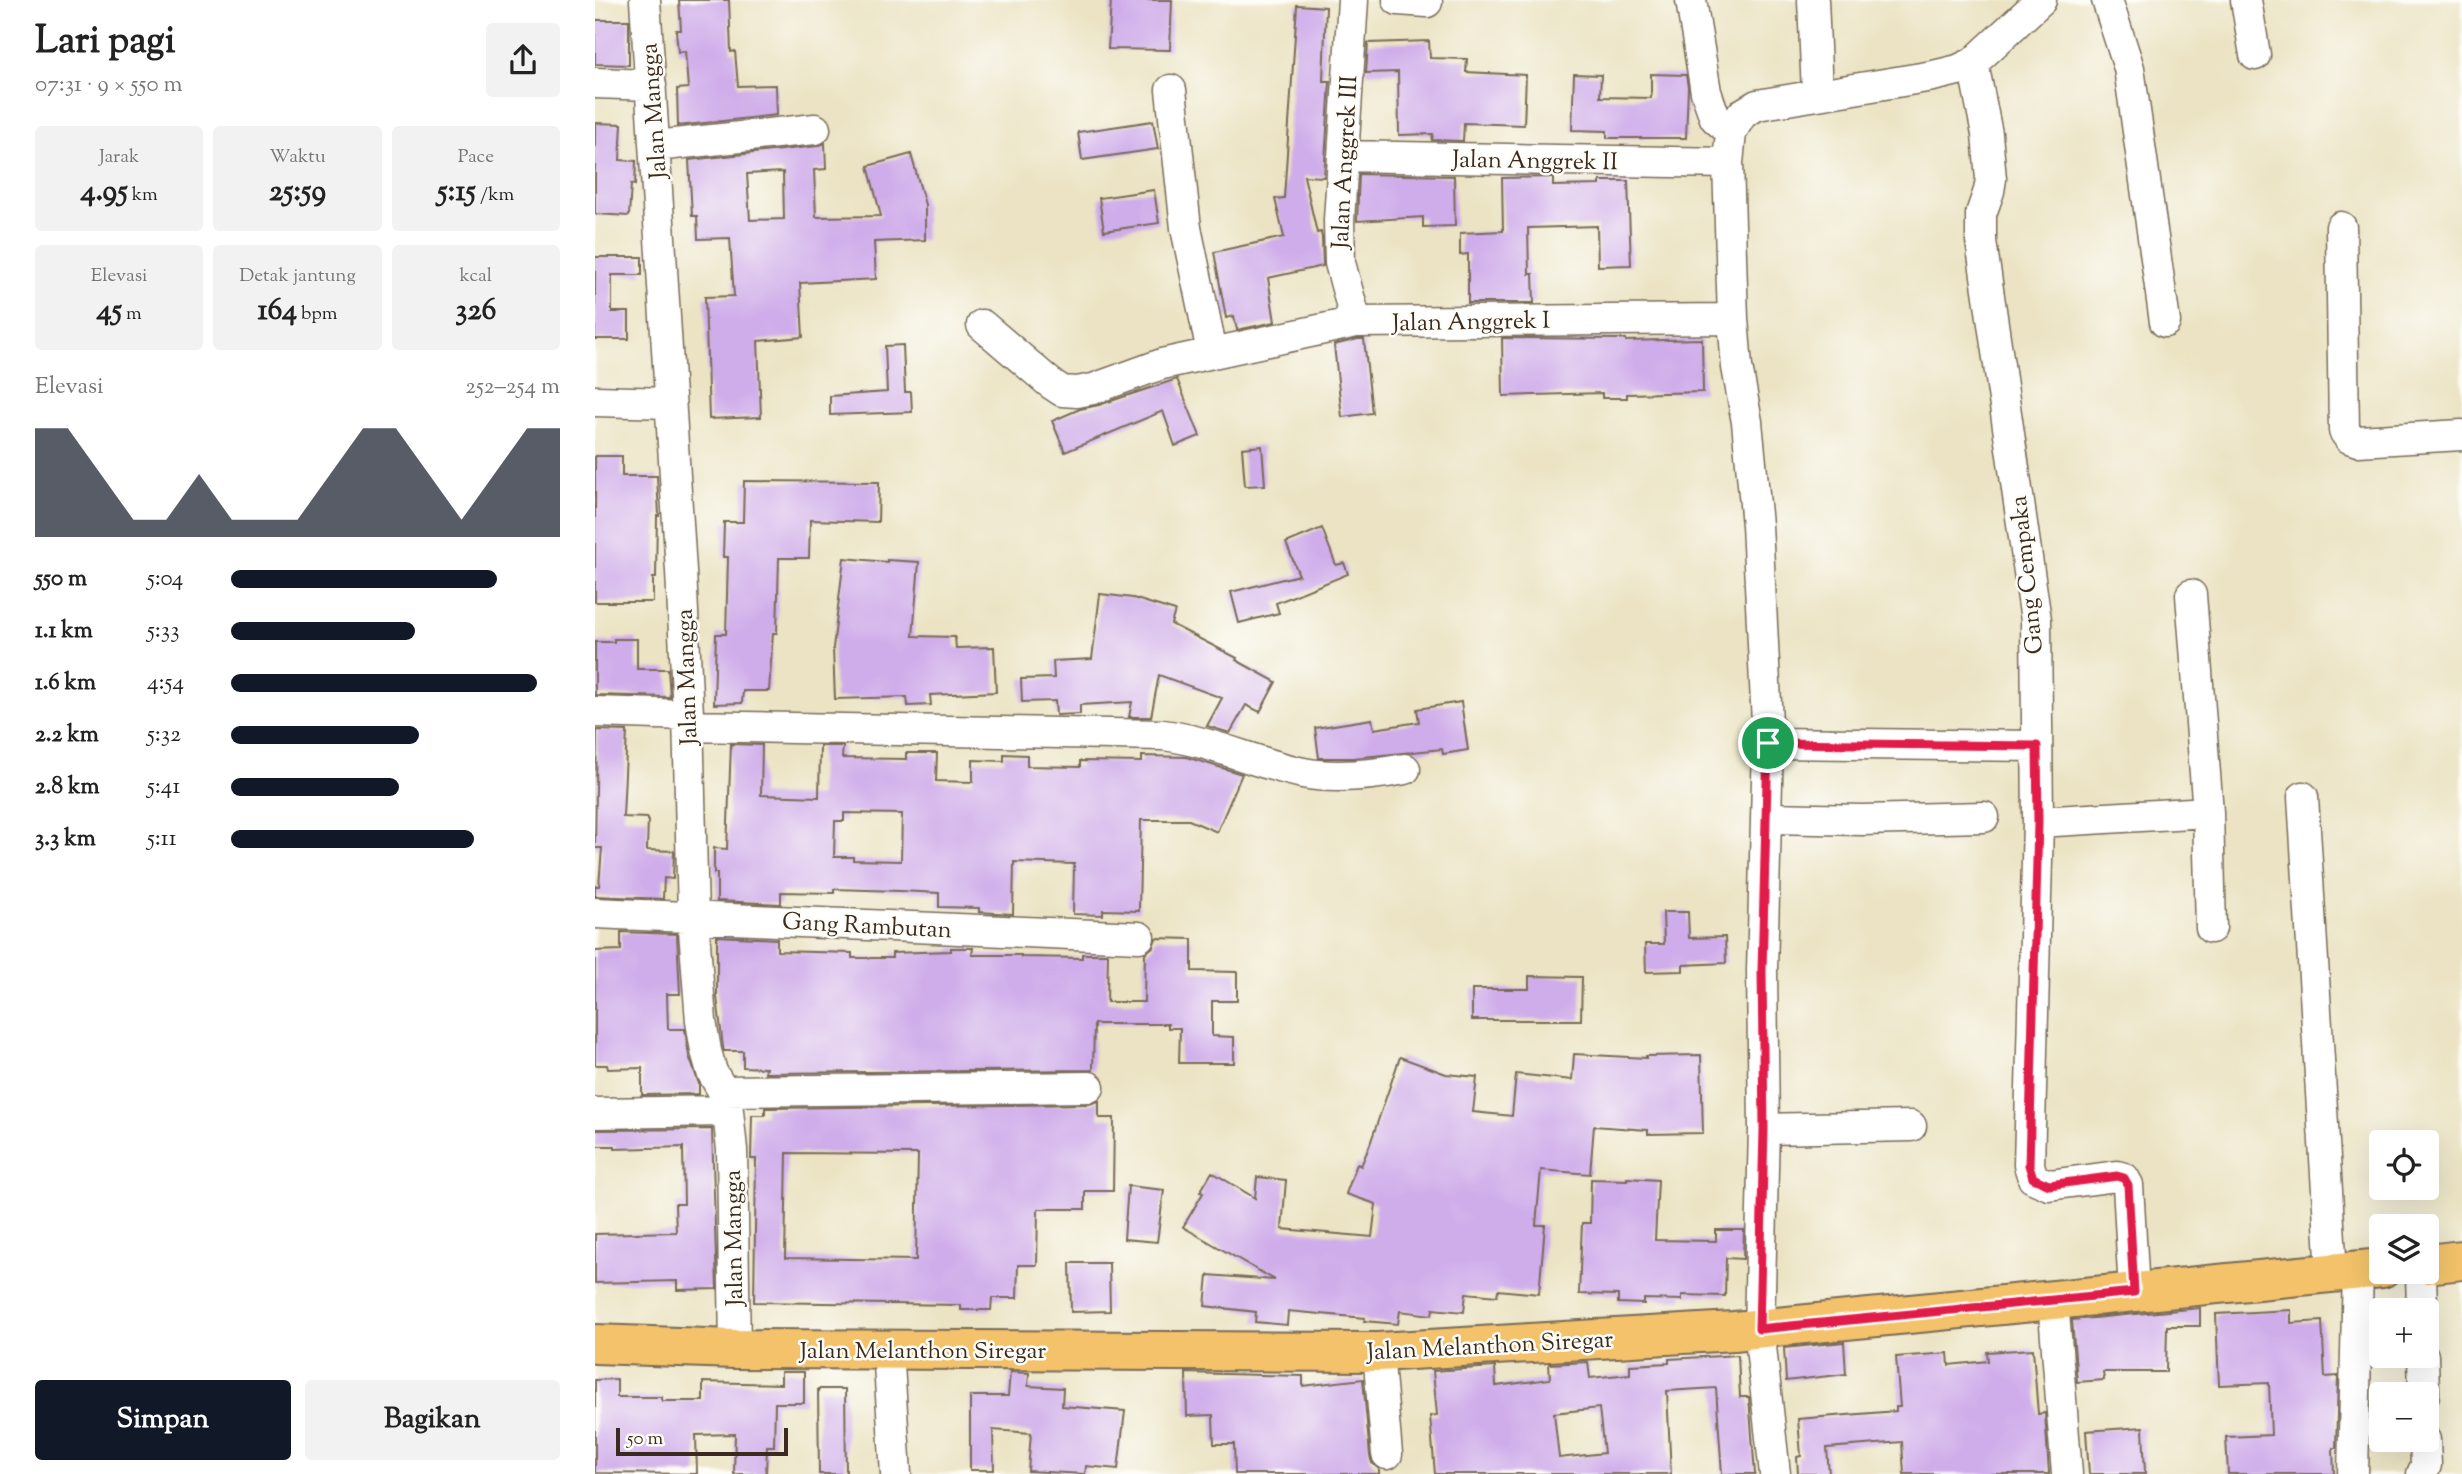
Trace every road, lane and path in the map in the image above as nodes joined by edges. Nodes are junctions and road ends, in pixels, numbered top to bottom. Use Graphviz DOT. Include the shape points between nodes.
graph roads {
  1 [pos="645,0"];
  2 [pos="1353,0"];
  3 [pos="1691,0"];
  4 [pos="1813,0"];
  5 [pos="2041,0"];
  6 [pos="2107,0"];
  7 [pos="2246,0"];
  8 [pos="2255,55"];
  9 [pos="1973,63"];
  10 [pos="595,83"];
  11 [pos="651,85"];
  12 [pos="1171,90"];
  13 [pos="1817,94"];
  14 [pos="815,130"];
  15 [pos="1731,132"];
  16 [pos="655,146"];
  17 [pos="1343,156"];
  18 [pos="1728,163"];
  19 [pos="2341,227"];
  20 [pos="1733,319"];
  21 [pos="2165,321"];
  22 [pos="1356,322"];
  23 [pos="982,325"];
  24 [pos="1212,352"];
  25 [pos="595,401"];
  26 [pos="670,403"];
  27 [pos="2462,435"];
  28 [pos="2191,595"];
  29 [pos="595,712"];
  30 [pos="688,720"];
  31 [pos="1768,743"];
  32 [pos="2037,746"];
  33 [pos="1405,769"];
  34 [pos="2303,797"];
  35 [pos="2208,812"];
  36 [pos="1984,817"];
  37 [pos="1766,818"];
  38 [pos="2038,822"];
  39 [pos="595,913"];
  40 [pos="693,917"];
  41 [pos="2211,928"];
  42 [pos="1139,937"];
  43 [pos="1089,1087"];
  44 [pos="726,1101"];
  45 [pos="595,1113"];
  46 [pos="1911,1126"];
  47 [pos="1764,1129"];
  48 [pos="2462,1260"];
  49 [pos="2439,1263"];
  50 [pos="2357,1270"];
  51 [pos="2134,1292"];
  52 [pos="2053,1300"];
  53 [pos="1759,1329"];
  54 [pos="595,1344"];
  55 [pos="735,1349"];
  56 [pos="888,1349"];
  57 [pos="1378,1352"];
  58 [pos="2425,1452"];
  59 [pos="1387,1454"];
  60 [pos="895,1474"];
  61 [pos="1775,1474"];
  62 [pos="2067,1474"];
  63 [pos="2353,1474"];
  64 [pos="2423,1474"];
  1 -- 11 [label="street, Jalan Mangga"];
  2 -- 17 [label="street, Jalan Anggrek III"];
  3 -- 15 [label="street" via="1706,92 1716,118"];
  4 -- 13 [label="street"];
  5 -- 9 [label="street"];
  6 -- 21 [label="street" via="2129,68"];
  7 -- 8 [label="street"];
  9 -- 13 [label="street" via="1933,76"];
  9 -- 32 [label="street, Gang Cempaka" via="1987,134 1990,179 1981,214 1981,241 2036,620"];
  10 -- 11 [label="street"];
  11 -- 16 [label="street, Jalan Mangga"];
  12 -- 24 [label="street" via="1186,228"];
  13 -- 15 [label="street" via="1757,105 1742,114"];
  14 -- 16 [label="street"];
  15 -- 18 [label="street"];
  16 -- 26 [label="street, Jalan Mangga"];
  17 -- 18 [label="street, Jalan Anggrek II"];
  17 -- 22 [label="street, Jalan Anggrek III" via="1340,263"];
  18 -- 20 [label="street"];
  19 -- 27 [label="street" via="2343,431 2358,441"];
  20 -- 22 [label="street, Jalan Anggrek I"];
  20 -- 31 [label="street" via="1757,525"];
  22 -- 24 [label="street, Jalan Anggrek I"];
  23 -- 24 [label="street, Jalan Anggrek I" via="1062,391 1093,389"];
  25 -- 26 [label="street"];
  26 -- 30 [label="street, Jalan Mangga"];
  28 -- 35 [label="street"];
  29 -- 30 [label="street"];
  30 -- 33 [label="street" via="1163,735 1185,737 1313,774"];
  30 -- 40 [label="street, Jalan Mangga"];
  31 -- 32 [label="street"];
  31 -- 37 [label="street"];
  32 -- 38 [label="street, Gang Cempaka"];
  34 -- 50 [label="street"];
  35 -- 38 [label="street"];
  35 -- 41 [label="street"];
  36 -- 37 [label="street"];
  37 -- 47 [label="street"];
  38 -- 51 [label="street, Gang Cempaka" via="2029,1165 2033,1178 2049,1185 2124,1178"];
  39 -- 40 [label="street, Gang Rambutan"];
  40 -- 42 [label="street, Gang Rambutan"];
  40 -- 44 [label="street, Jalan Mangga" via="706,1051"];
  43 -- 44 [label="street"];
  44 -- 45 [label="street"];
  44 -- 55 [label="street, Jalan Mangga" via="732,1150"];
  46 -- 47 [label="street"];
  47 -- 53 [label="street"];
  48 -- 49 [label="main road"];
  50 -- 51 [label="main road, Jalan Melanthon Siregar"];
  50 -- 63 [label="street"];
  51 -- 52 [label="main road, Jalan Melanthon Siregar"];
  52 -- 53 [label="main road, Jalan Melanthon Siregar"];
  52 -- 62 [label="street"];
  53 -- 57 [label="main road, Jalan Melanthon Siregar"];
  53 -- 61 [label="street"];
  54 -- 55 [label="main road, Jalan Melanthon Siregar"];
  55 -- 56 [label="main road, Jalan Melanthon Siregar"];
  56 -- 57 [label="main road, Jalan Melanthon Siregar"];
  56 -- 60 [label="street"];
  57 -- 59 [label="street"];
  58 -- 64 [label="street"];
}
